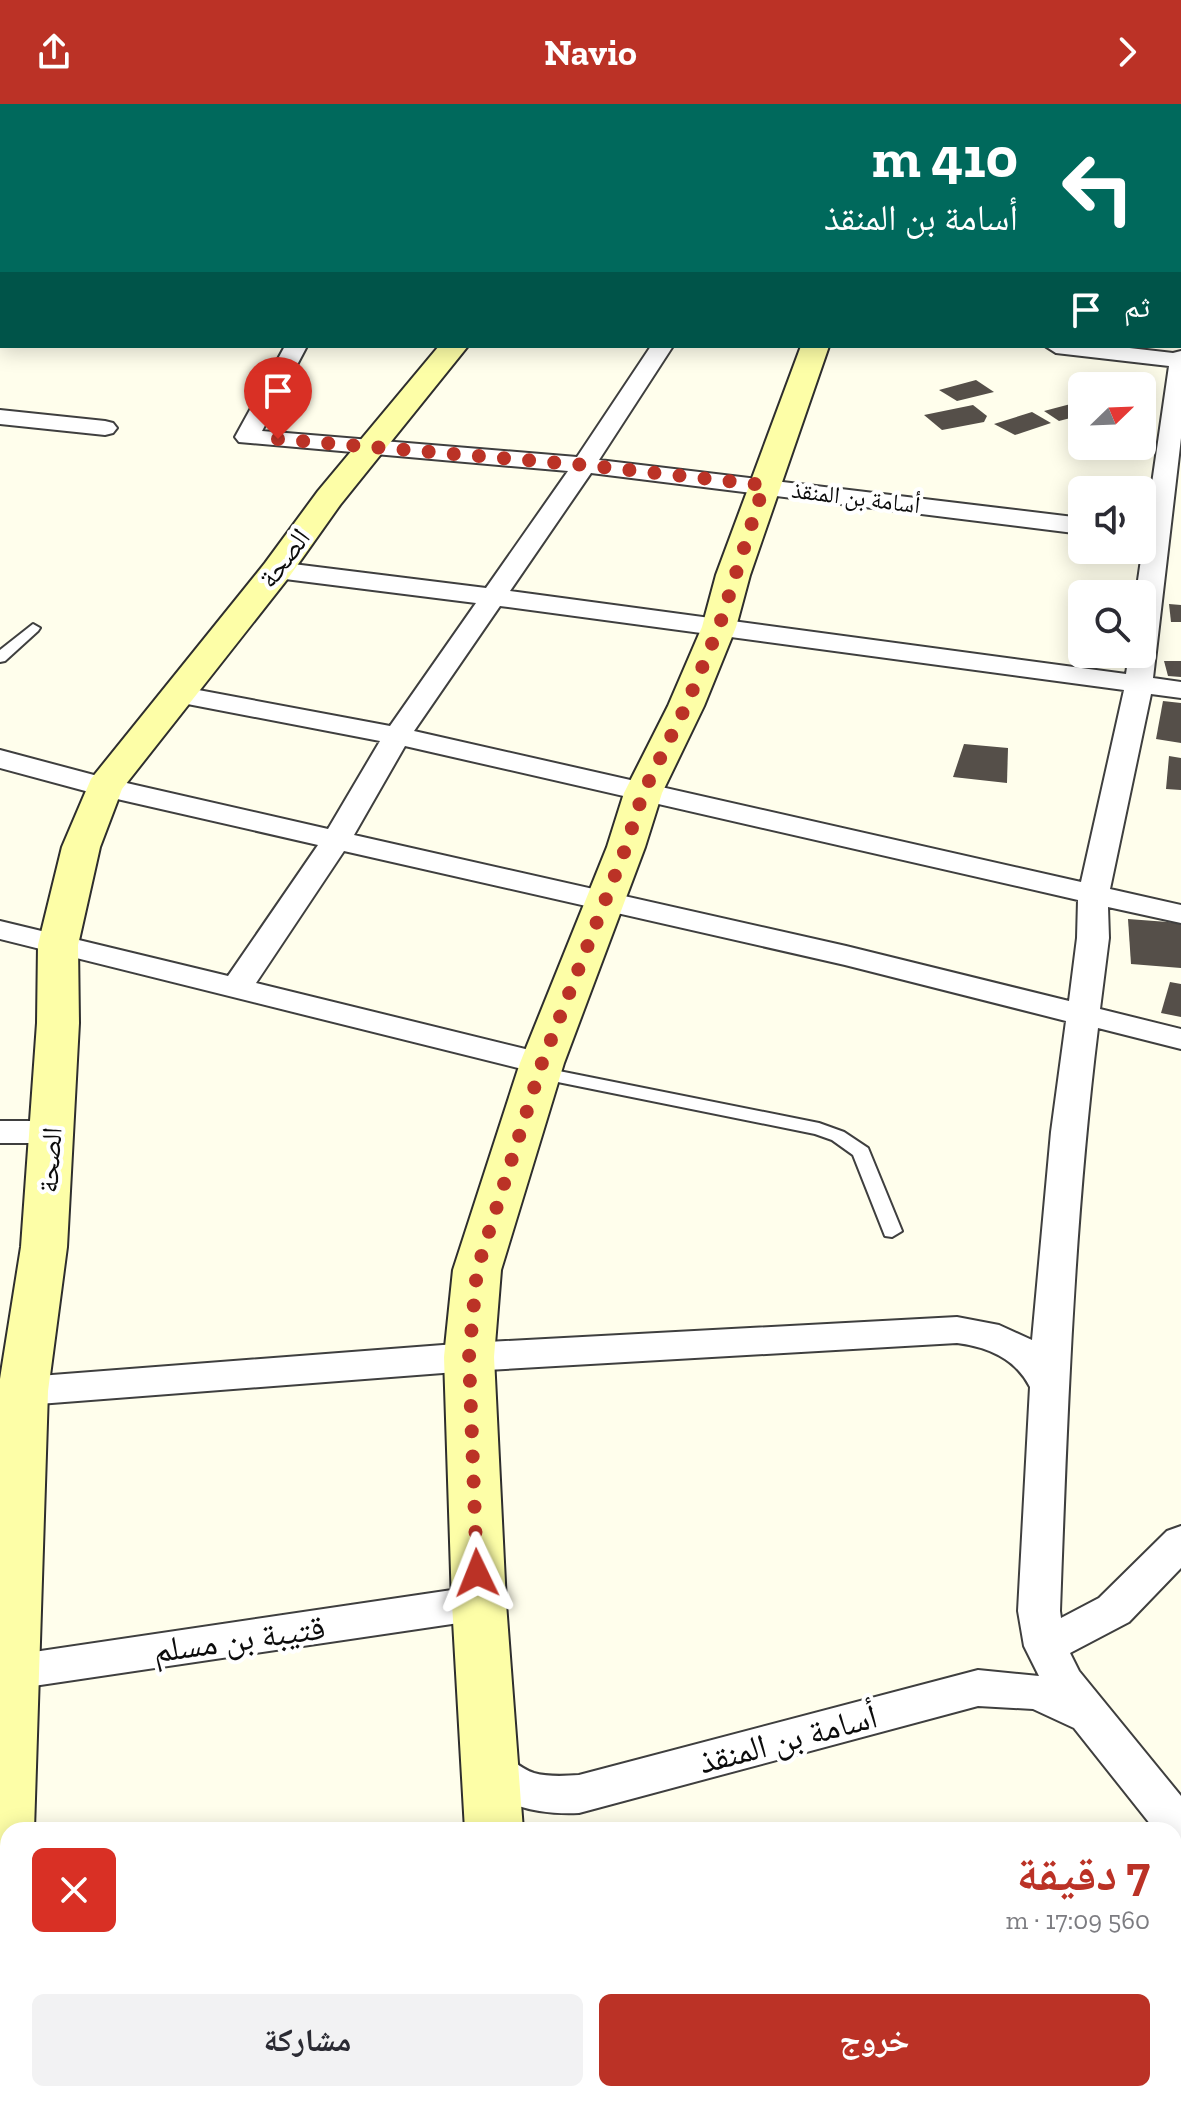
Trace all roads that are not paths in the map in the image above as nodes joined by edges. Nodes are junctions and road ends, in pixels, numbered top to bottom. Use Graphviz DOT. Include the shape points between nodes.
graph roads {
  1 [pos="295,348"];
  2 [pos="452,348"];
  3 [pos="661,348"];
  4 [pos="814,348"];
  5 [pos="1074,348"];
  6 [pos="1181,360"];
  7 [pos="1177,416"];
  8 [pos="0,417"];
  9 [pos="105,428"];
  10 [pos="372,446"];
  11 [pos="584,465"];
  12 [pos="764,485"];
  13 [pos="1068,524"];
  14 [pos="1159,536"];
  15 [pos="277,570"];
  16 [pos="492,596"];
  17 [pos="719,627"];
  18 [pos="33,628"];
  19 [pos="0,658"];
  20 [pos="1139,685"];
  21 [pos="1181,690"];
  22 [pos="177,694"];
  23 [pos="397,736"];
  24 [pos="0,759"];
  25 [pos="104,787"];
  26 [pos="643,793"];
  27 [pos="336,840"];
  28 [pos="1093,895"];
  29 [pos="603,903"];
  30 [pos="1181,914"];
  31 [pos="0,930"];
  32 [pos="58,945"];
  33 [pos="235,990"];
  34 [pos="1085,1015"];
  35 [pos="1181,1039"];
  36 [pos="541,1068"];
  37 [pos="0,1132"];
  38 [pos="52,1132"];
  39 [pos="892,1231"];
  40 [pos="469,1357"];
  41 [pos="1049,1387"];
  42 [pos="12,1392"];
  43 [pos="1181,1542"];
  44 [pos="479,1603"];
  45 [pos="1045,1646"];
  46 [pos="6,1673"];
  47 [pos="1091,1717"];
  48 [pos="488,1765"];
  49 [pos="4,1822"];
  50 [pos="493,1822"];
  51 [pos="1175,1822"];
  1 -- 10 [label="street, أسامة بن المنقذ" via="247,437"];
  2 -- 10 [label="main road, الصحة"];
  3 -- 11 [label="street"];
  4 -- 12 [label="main road"];
  5 -- 6 [label="street"];
  6 -- 7 [label="street"];
  7 -- 14 [label="street"];
  8 -- 9 [label="street"];
  10 -- 11 [label="street, أسامة بن المنقذ"];
  10 -- 15 [label="main road, الصحة"];
  11 -- 12 [label="street, أسامة بن المنقذ"];
  11 -- 16 [label="street"];
  12 -- 13 [label="street, أسامة بن المنقذ"];
  12 -- 17 [label="main road"];
  14 -- 20 [label="street"];
  15 -- 16 [label="street"];
  15 -- 22 [label="main road, الصحة"];
  16 -- 17 [label="street"];
  16 -- 23 [label="street"];
  17 -- 20 [label="street"];
  17 -- 26 [label="main road"];
  18 -- 19 [label="lane"];
  20 -- 21 [label="street"];
  20 -- 28 [label="street"];
  22 -- 23 [label="street"];
  22 -- 25 [label="main road, الصحة"];
  23 -- 26 [label="street"];
  23 -- 27 [label="street"];
  24 -- 25 [label="street"];
  25 -- 27 [label="street"];
  25 -- 32 [label="main road, الصحة" via="81,847"];
  26 -- 28 [label="street"];
  26 -- 29 [label="main road"];
  27 -- 29 [label="street"];
  27 -- 33 [label="street"];
  28 -- 30 [label="street"];
  28 -- 34 [label="street"];
  29 -- 34 [label="street"];
  29 -- 36 [label="main road"];
  31 -- 32 [label="street"];
  32 -- 33 [label="street"];
  32 -- 38 [label="main road, الصحة"];
  33 -- 36 [label="street"];
  34 -- 35 [label="street"];
  34 -- 41 [label="street" via="1068,1132"];
  36 -- 39 [label="lane" via="838,1136 861,1152"];
  36 -- 40 [label="main road" via="477,1270"];
  37 -- 38 [label="street"];
  38 -- 42 [label="main road, الصحة" via="44,1247"];
  40 -- 41 [label="street" via="957,1330 1010,1343 1035,1363"];
  40 -- 42 [label="street"];
  40 -- 44 [label="main road"];
  41 -- 45 [label="street" via="1039,1611"];
  42 -- 46 [label="main road, الصحة"];
  43 -- 45 [label="street" via="1114,1610"];
  44 -- 46 [label="street, قتيبة بن مسلم"];
  44 -- 48 [label="main road"];
  45 -- 47 [label="street" via="1064,1683"];
  46 -- 49 [label="main road, الصحة"];
  47 -- 48 [label="street, أسامة بن المنقذ" via="1048,1695 978,1688 579,1794 526,1790"];
  47 -- 51 [label="street"];
  48 -- 50 [label="main road"];
}
